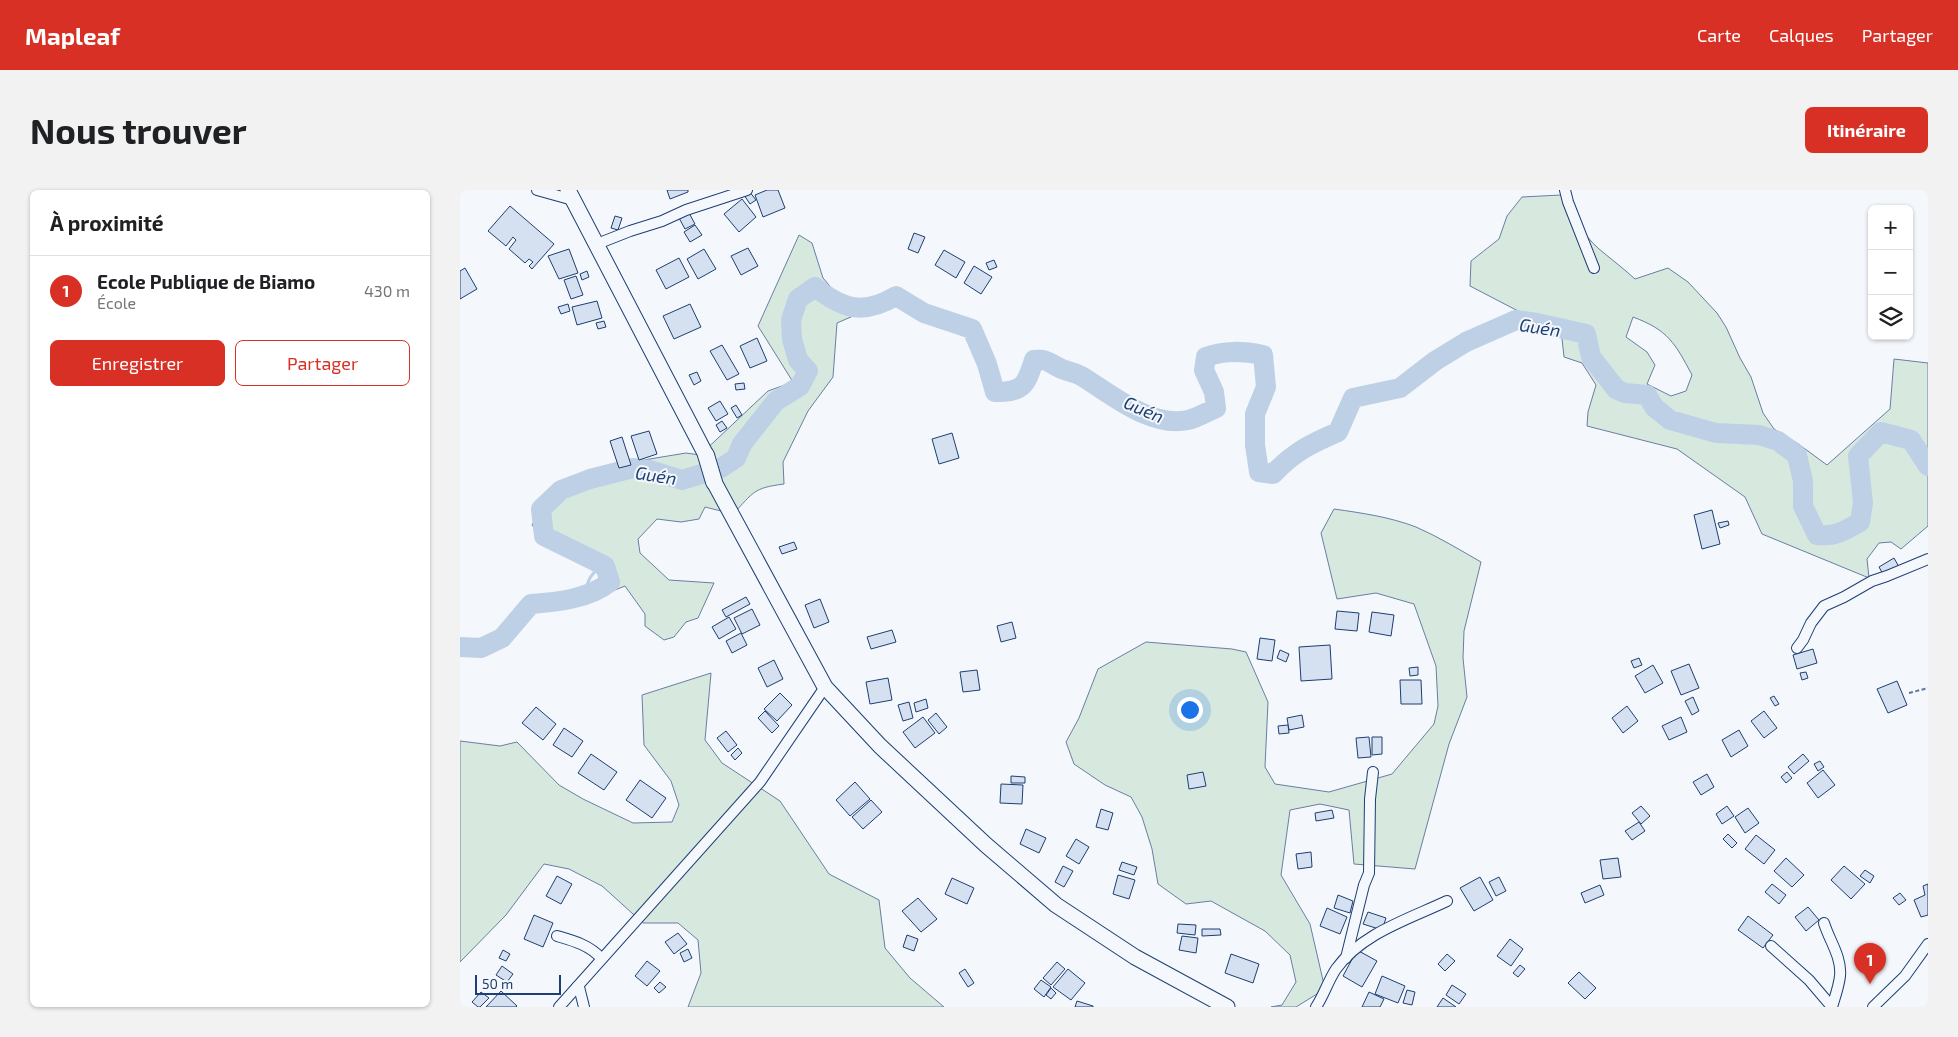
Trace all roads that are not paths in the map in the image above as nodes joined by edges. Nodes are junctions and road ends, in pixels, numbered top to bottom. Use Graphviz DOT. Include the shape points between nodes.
graph roads {
  1 [pos="537,190"];
  2 [pos="747,190"];
  3 [pos="1565,190"];
  4 [pos="570,195"];
  5 [pos="597,244"];
  6 [pos="1594,268"];
  7 [pos="706,455"];
  8 [pos="714,482"];
  9 [pos="1928,559"];
  10 [pos="1797,648"];
  11 [pos="826,687"];
  12 [pos="1373,772"];
  13 [pos="1447,901"];
  14 [pos="1824,922"];
  15 [pos="557,936"];
  16 [pos="1928,944"];
  17 [pos="1771,946"];
  18 [pos="601,958"];
  19 [pos="1346,958"];
  20 [pos="577,987"];
  21 [pos="559,1007"];
  22 [pos="584,1007"];
  23 [pos="1227,1007"];
  24 [pos="1316,1007"];
  25 [pos="1832,1007"];
  26 [pos="1873,1007"];
  1 -- 4 [label="street"];
  2 -- 5 [label="street"];
  3 -- 6 [label="street"];
  4 -- 5 [label="main road"];
  5 -- 7 [label="main road"];
  7 -- 8 [label="main road"];
  8 -- 11 [label="main road"];
  9 -- 10 [label="street" via="1872,580 1824,606"];
  11 -- 18 [label="street" via="760,782"];
  11 -- 23 [label="main road" via="894,759 1056,905 1135,957"];
  12 -- 19 [label="street" via="1369,873"];
  13 -- 19 [label="street" via="1374,935"];
  14 -- 25 [label="street" via="1840,968"];
  15 -- 18 [label="street" via="580,942"];
  16 -- 26 [label="street" via="1905,976"];
  17 -- 25 [label="street" via="1809,980"];
  18 -- 20 [label="street"];
  19 -- 24 [label="street"];
  20 -- 21 [label="street"];
  20 -- 22 [label="street"];
}
